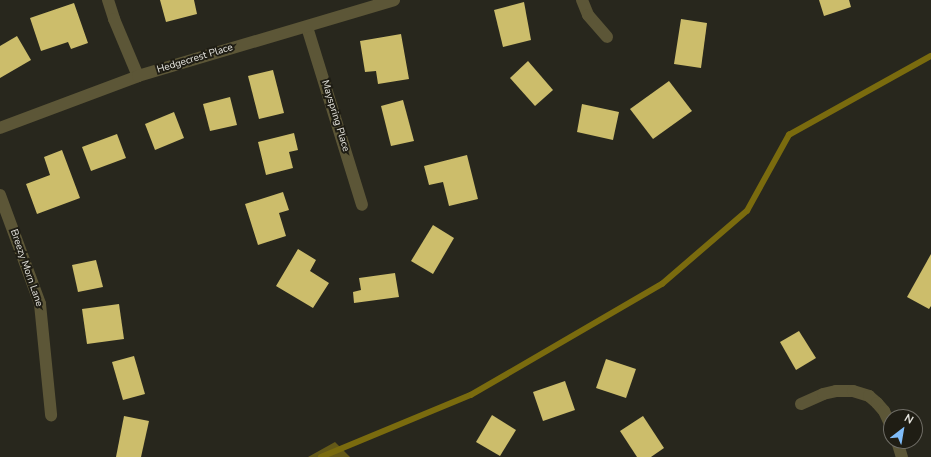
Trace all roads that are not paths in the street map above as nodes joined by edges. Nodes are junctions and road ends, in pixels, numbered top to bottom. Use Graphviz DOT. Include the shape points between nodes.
graph roads {
  1 [pos="108,0"];
  2 [pos="394,0"];
  3 [pos="582,0"];
  4 [pos="307,27"];
  5 [pos="607,37"];
  6 [pos="138,76"];
  7 [pos="0,128"];
  8 [pos="0,195"];
  9 [pos="362,205"];
  10 [pos="801,404"];
  11 [pos="883,410"];
  12 [pos="51,415"];
  1 -- 6 [label="street"];
  2 -- 4 [label="street, Hedgecrest Place"];
  3 -- 5 [label="street" via="588,15"];
  4 -- 6 [label="street, Hedgecrest Place"];
  4 -- 9 [label="street, Mayspring Place"];
  6 -- 7 [label="street, Hedgecrest Place"];
  8 -- 12 [label="street, Breezy Morn Lane" via="40,304"];
  10 -- 11 [label="street" via="823,394 853,391 869,396"];
}
